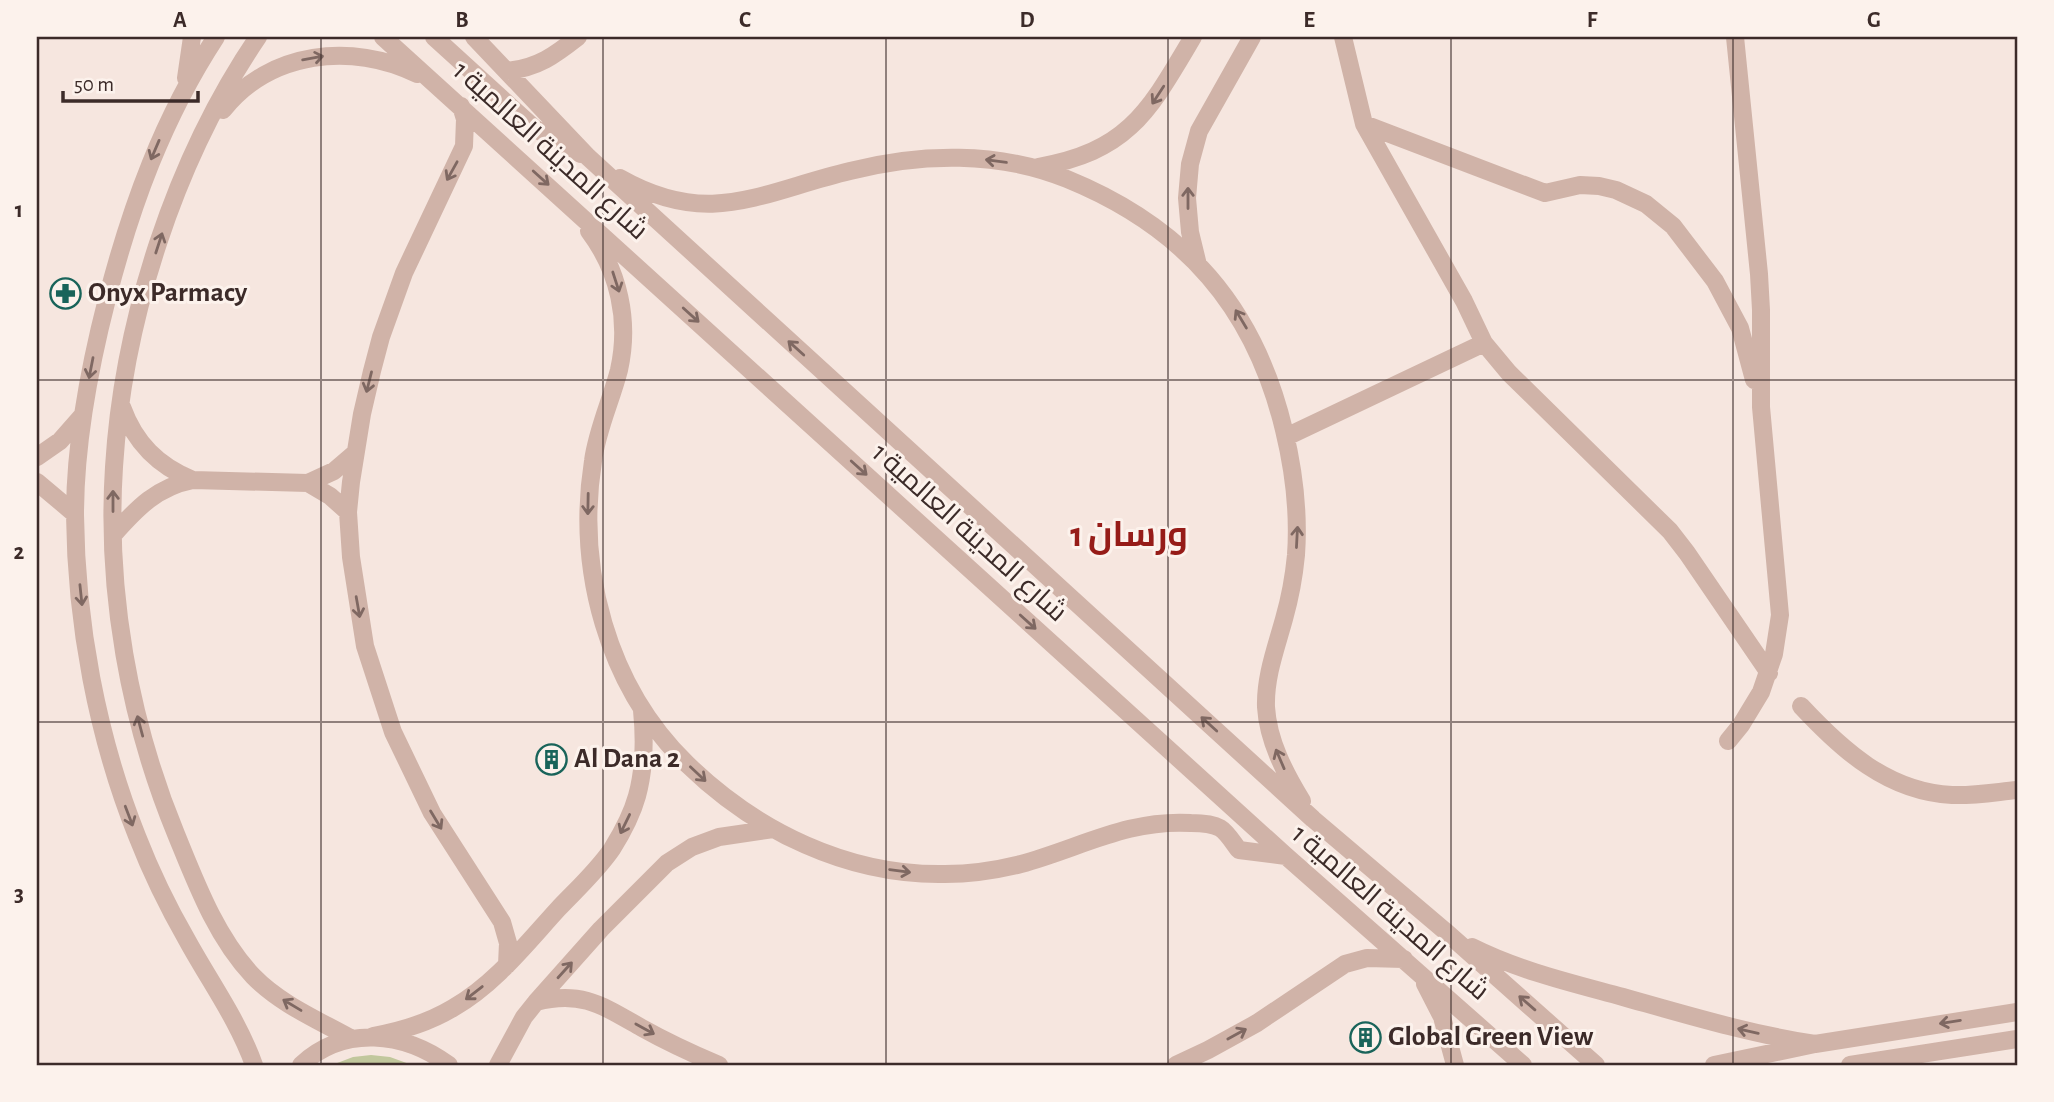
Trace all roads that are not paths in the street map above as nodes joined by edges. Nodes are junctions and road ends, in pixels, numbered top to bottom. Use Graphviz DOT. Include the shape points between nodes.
graph roads {
  1 [pos="192,37"];
  2 [pos="216,37"];
  3 [pos="258,37"];
  4 [pos="383,37"];
  5 [pos="434,37"];
  6 [pos="474,37"];
  7 [pos="578,37"];
  8 [pos="1193,37"];
  9 [pos="1252,37"];
  10 [pos="1343,37"];
  11 [pos="1735,37"];
  12 [pos="507,71"];
  13 [pos="438,85"];
  14 [pos="184,89"];
  15 [pos="461,106"];
  16 [pos="1364,124"];
  17 [pos="202,137"];
  18 [pos="588,157"];
  19 [pos="1034,168"];
  20 [pos="568,203"];
  21 [pos="1199,265"];
  22 [pos="1484,343"];
  23 [pos="121,405"];
  24 [pos="1761,408"];
  25 [pos="82,416"];
  26 [pos="1286,437"];
  27 [pos="355,453"];
  28 [pos="37,457"];
  29 [pos="192,480"];
  30 [pos="37,482"];
  31 [pos="308,484"];
  32 [pos="348,512"];
  33 [pos="75,514"];
  34 [pos="114,534"];
  35 [pos="1769,673"];
  36 [pos="1801,706"];
  37 [pos="642,710"];
  38 [pos="1728,741"];
  39 [pos="2017,790"];
  40 [pos="1313,819"];
  41 [pos="773,828"];
  42 [pos="1286,856"];
  43 [pos="1445,931"];
  44 [pos="1404,959"];
  45 [pos="506,965"];
  46 [pos="1419,972"];
  47 [pos="536,1002"];
  48 [pos="2017,1012"];
  49 [pos="373,1036"];
  50 [pos="352,1039"];
  51 [pos="2017,1039"];
  52 [pos="1815,1044"];
  53 [pos="254,1065"];
  54 [pos="301,1065"];
  55 [pos="449,1065"];
  56 [pos="498,1065"];
  57 [pos="719,1065"];
  58 [pos="1176,1065"];
  59 [pos="1455,1065"];
  60 [pos="1522,1065"];
  61 [pos="1597,1065"];
  62 [pos="1714,1065"];
  63 [pos="1853,1065"];
  1 -- 14 [label="street"];
  2 -- 14 [label="street"];
  3 -- 17 [label="street"];
  4 -- 13 [label="street, شارع المدينة العالمية 1"];
  5 -- 18 [label="street" via="534,128"];
  6 -- 12 [label="street, شارع المدينة العالمية 1"];
  7 -- 12 [label="street" via="544,62"];
  8 -- 19 [label="street, one-way" via="1157,97 1130,128 1076,159"];
  21 -- 9 [label="street, one-way" via="1187,198 1191,164 1199,131"];
  10 -- 16 [label="street"];
  11 -- 24 [label="street" via="1761,310"];
  12 -- 18 [label="street, شارع المدينة العالمية 1"];
  13 -- 15 [label="street, شارع المدينة العالمية 1"];
  17 -- 13 [label="street, one-way" via="248,85 285,65 317,56 388,62"];
  14 -- 25 [label="street, one-way" via="146,170 127,226"];
  15 -- 20 [label="street, شارع المدينة العالمية 1, one-way"];
  15 -- 27 [label="street, one-way" via="464,146 392,304"];
  16 -- 22 [label="street"];
  16 -- 24 [label="street" via="1545,193 1599,186 1632,196 1660,213 1700,258 1729,304"];
  23 -- 17 [label="street, one-way" via="151,269"];
  19 -- 18 [label="street, one-way" via="958,157 908,160 850,170 752,200 703,205 631,184"];
  40 -- 18 [label="street, شارع المدينة العالمية 1, one-way"];
  19 -- 21 [label="street" via="1122,206"];
  20 -- 37 [label="street, one-way" via="611,267 623,318 619,370 593,457 588,531 602,620"];
  20 -- 42 [label="street, شارع المدينة العالمية 1, one-way"];
  26 -- 21 [label="street, one-way" via="1259,353 1234,307"];
  22 -- 26 [label="street"];
  22 -- 35 [label="street" via="1670,531"];
  23 -- 29 [label="street" via="133,433 153,457"];
  34 -- 23 [label="street, one-way" via="114,468"];
  24 -- 35 [label="street" via="1780,615"];
  25 -- 28 [label="street" via="60,441"];
  25 -- 33 [label="street"];
  40 -- 26 [label="street, one-way" via="1282,764 1266,705 1296,555 1296,492"];
  27 -- 31 [label="street"];
  27 -- 32 [label="street"];
  29 -- 31 [label="street"];
  29 -- 34 [label="street" via="153,495"];
  30 -- 33 [label="street"];
  31 -- 32 [label="street"];
  32 -- 45 [label="street, one-way" via="356,602 377,690 432,813 502,922 508,943"];
  33 -- 53 [label="street, one-way" via="84,627 101,720 125,804 168,906 237,1023"];
  50 -- 34 [label="street, one-way" via="277,997 255,978 235,957 199,888 161,795 134,706 121,634"];
  35 -- 38 [label="street" via="1752,709"];
  36 -- 39 [label="street" via="1856,759 1905,786 1952,795"];
  37 -- 41 [label="street, one-way" via="709,784"];
  37 -- 45 [label="street, one-way" via="643,768 626,824 593,872"];
  40 -- 43 [label="street, شارع المدينة العالمية 1"];
  41 -- 42 [label="street, one-way" via="835,857 909,873 984,871 1021,864 1124,828 1172,821 1221,828 1239,850"];
  47 -- 41 [label="street, one-way" via="667,863 719,837"];
  42 -- 44 [label="street, شارع المدينة العالمية 1"];
  52 -- 43 [label="street, one-way" via="1740,1030 1538,973 1490,956"];
  61 -- 43 [label="street, شارع المدينة العالمية 1, one-way"];
  44 -- 46 [label="street, شارع المدينة العالمية 1"];
  58 -- 44 [label="street, one-way" via="1257,1023 1345,964 1367,958"];
  45 -- 49 [label="street, one-way" via="473,995 435,1018"];
  46 -- 59 [label="street" via="1442,1017"];
  46 -- 60 [label="street, شارع المدينة العالمية 1"];
  47 -- 56 [label="street"];
  47 -- 57 [label="street, one-way" via="565,997 595,1002"];
  48 -- 52 [label="street, one-way"];
  49 -- 50 [label="street"];
  49 -- 55 [label="street" via="413,1044"];
  50 -- 54 [label="street" via="328,1046"];
  51 -- 63 [label="street"];
  52 -- 62 [label="street"];
}
